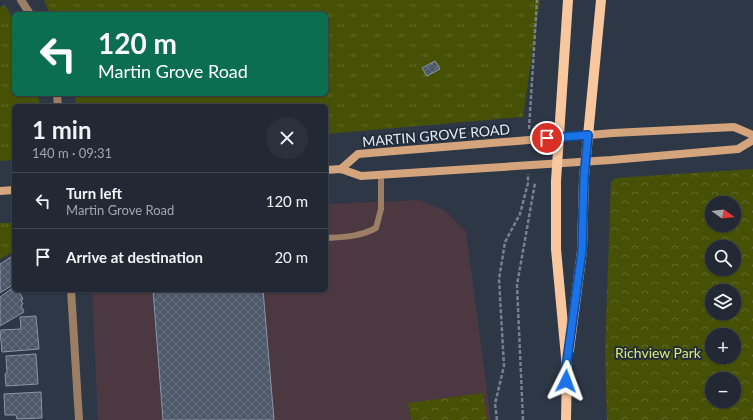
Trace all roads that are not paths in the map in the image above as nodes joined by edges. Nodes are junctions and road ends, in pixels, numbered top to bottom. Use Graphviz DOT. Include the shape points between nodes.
graph roads {
  1 [pos="21,0"];
  2 [pos="568,0"];
  3 [pos="601,0"];
  4 [pos="29,12"];
  5 [pos="588,135"];
  6 [pos="753,135"];
  7 [pos="558,137"];
  8 [pos="753,140"];
  9 [pos="586,161"];
  10 [pos="557,163"];
  11 [pos="341,169"];
  12 [pos="328,170"];
  13 [pos="381,175"];
  14 [pos="12,190"];
  15 [pos="0,191"];
  16 [pos="328,238"];
  17 [pos="71,292"];
  18 [pos="566,368"];
  19 [pos="79,420"];
  20 [pos="566,420"];
  1 -- 4 [label="street"];
  2 -- 7 [label="main road"];
  3 -- 5 [label="main road"];
  5 -- 6 [label="main road, MARTIN GROVE ROAD" via="734,127"];
  5 -- 7 [label="main road, MARTIN GROVE ROAD"];
  5 -- 9 [label="main road"];
  7 -- 10 [label="main road"];
  7 -- 11 [label="main road, MARTIN GROVE ROAD" via="358,154"];
  8 -- 9 [label="main road" via="738,149"];
  9 -- 10 [label="main road"];
  9 -- 18 [label="main road" via="582,251"];
  10 -- 13 [label="main road"];
  10 -- 18 [label="main road" via="556,250"];
  11 -- 12 [label="main road"];
  11 -- 13 [label="main road" via="361,176"];
  13 -- 16 [label="lane" via="381,210 376,228 351,237"];
  14 -- 15 [label="main road"];
  17 -- 19 [label="street"];
  18 -- 20 [label="main road"];
}
